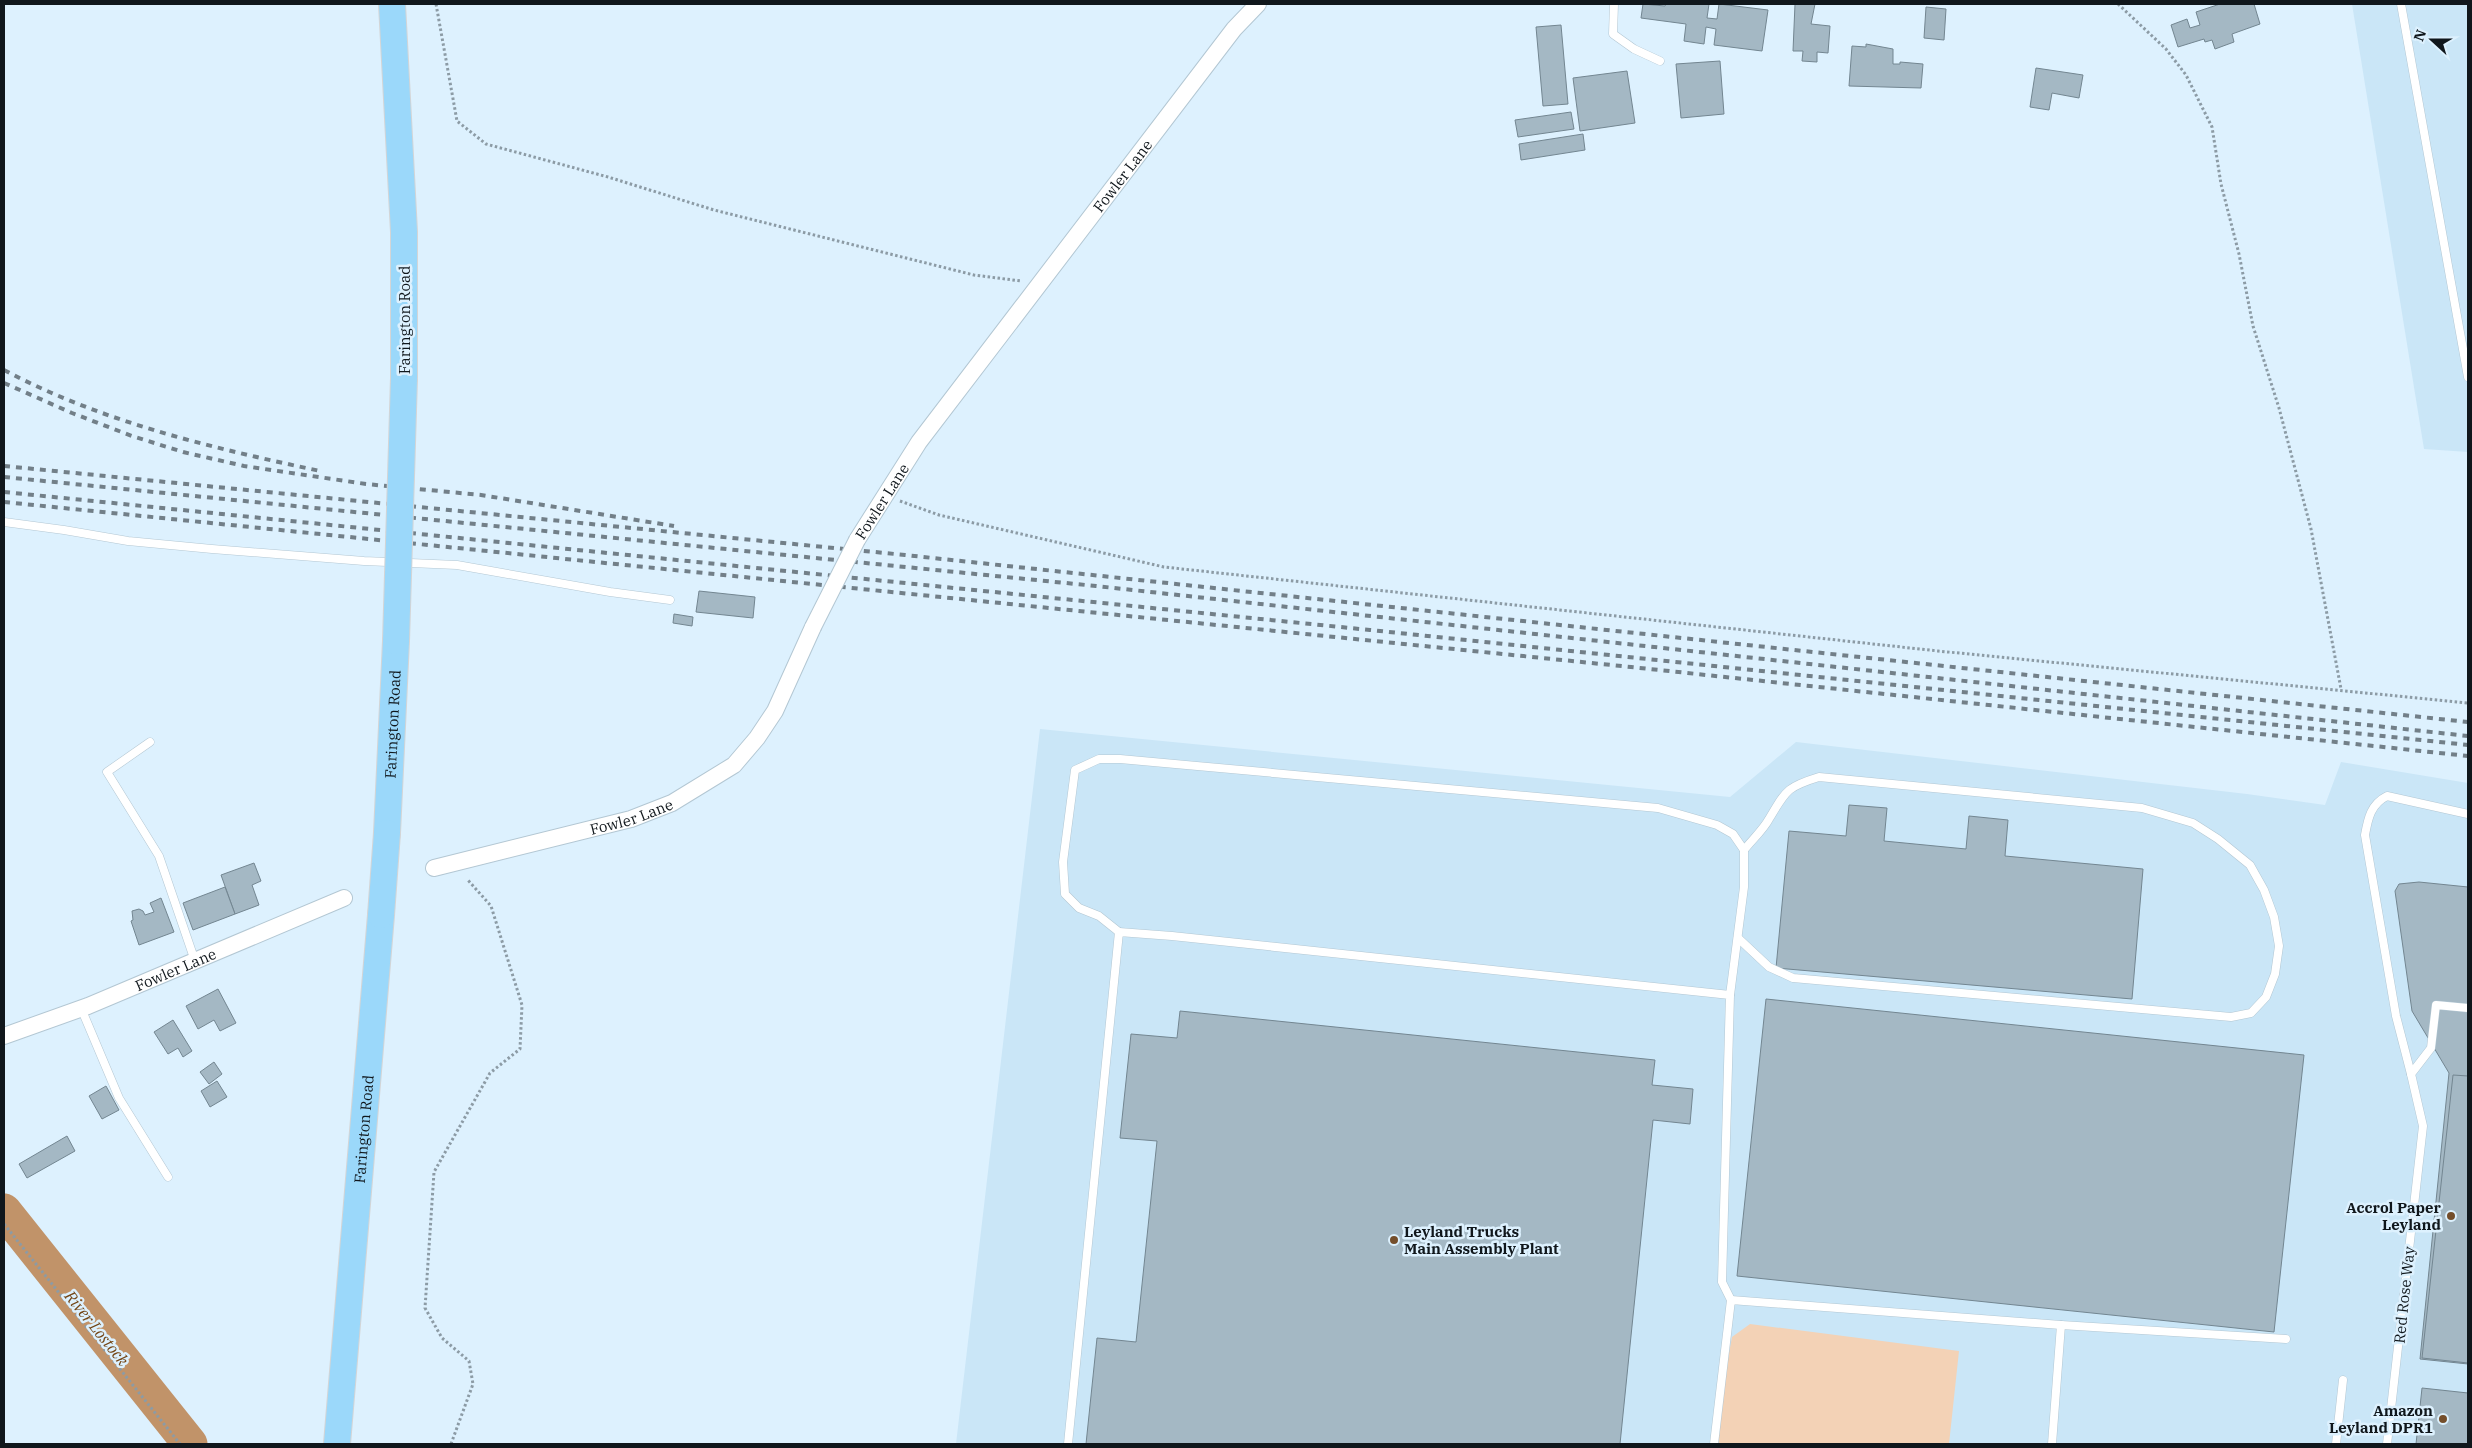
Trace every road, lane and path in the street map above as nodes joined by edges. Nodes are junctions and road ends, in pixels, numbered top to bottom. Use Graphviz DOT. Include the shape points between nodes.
graph roads {
  1 [pos="392,4"];
  2 [pos="436,4"];
  3 [pos="1258,4"];
  4 [pos="1614,4"];
  5 [pos="2118,4"];
  6 [pos="2401,4"];
  7 [pos="1660,61"];
  8 [pos="1040,283"];
  9 [pos="2468,378"];
  10 [pos="883,495"];
  11 [pos="4,522"];
  12 [pos="670,600"];
  13 [pos="2340,689"];
  14 [pos="2468,703"];
  15 [pos="150,742"];
  16 [pos="2468,814"];
  17 [pos="1744,850"];
  18 [pos="452,865"];
  19 [pos="434,868"];
  20 [pos="344,898"];
  21 [pos="1119,932"];
  22 [pos="1738,938"];
  23 [pos="195,961"];
  24 [pos="1730,995"];
  25 [pos="81,1008"];
  26 [pos="2468,1008"];
  27 [pos="4,1036"];
  28 [pos="2411,1074"];
  29 [pos="168,1177"];
  30 [pos="4,1224"];
  31 [pos="1731,1300"];
  32 [pos="2061,1325"];
  33 [pos="2286,1339"];
  34 [pos="2343,1380"];
  35 [pos="180,1444"];
  36 [pos="337,1444"];
  37 [pos="451,1444"];
  38 [pos="1068,1444"];
  39 [pos="1714,1444"];
  40 [pos="2052,1444"];
  41 [pos="2336,1444"];
  42 [pos="2387,1444"];
  1 -- 36 [label="highway, Farington Road, bridge" via="404,232 404,378 396,641 381,915"];
  2 -- 8 [label="path" via="457,121 486,144 714,210 974,275"];
  3 -- 8 [label="street, Fowler Lane" via="1234,30"];
  4 -- 7 [label="lane" via="1613,34 1634,49"];
  5 -- 13 [label="path" via="2166,49 2186,75 2212,127 2252,326 2279,408 2311,530"];
  6 -- 9 [label="lane"];
  8 -- 10 [label="street, Fowler Lane" via="919,442"];
  10 -- 13 [label="path" via="939,515 1164,567 1938,651"];
  10 -- 18 [label="street, Fowler Lane, bridge" via="813,627 775,711 734,765 672,803 631,818"];
  11 -- 12 [label="lane" via="128,541 212,549 364,561 457,564"];
  13 -- 14 [label="path"];
  15 -- 23 [label="lane" via="107,772 159,856"];
  16 -- 28 [label="lane, Red Rose Way" via="2387,796 2377,801 2367,822 2365,835 2396,1016"];
  17 -- 21 [label="lane" via="1733,834 1717,825 1658,808 1120,758 1099,759 1075,770 1063,862 1065,894 1079,908 1099,916"];
  17 -- 22 [label="lane" via="1744,887"];
  17 -- 22 [label="lane" via="1769,820 1787,791 1819,777 2142,808 2193,823 2250,865 2274,917 2279,946 2275,974 2266,997 2251,1013 2231,1017 1793,978 1769,967"];
  18 -- 19 [label="street, Fowler Lane"];
  18 -- 37 [label="path" via="491,906 522,1005 520,1049 490,1073 434,1172 425,1308 442,1338 469,1361 472,1384"];
  20 -- 23 [label="street, Fowler Lane"];
  21 -- 24 [label="lane"];
  21 -- 38 [label="lane"];
  22 -- 24 [label="lane"];
  23 -- 25 [label="street, Fowler Lane"];
  24 -- 31 [label="lane" via="1722,1282"];
  25 -- 27 [label="street, Fowler Lane"];
  25 -- 29 [label="lane" via="119,1098"];
  26 -- 28 [label="lane" via="2436,1005 2431,1048"];
  28 -- 42 [label="lane, Red Rose Way" via="2423,1126"];
  30 -- 35 [label="path"];
  31 -- 32 [label="lane"];
  31 -- 39 [label="lane"];
  32 -- 33 [label="lane"];
  32 -- 40 [label="lane"];
  34 -- 41 [label="lane"];
}
